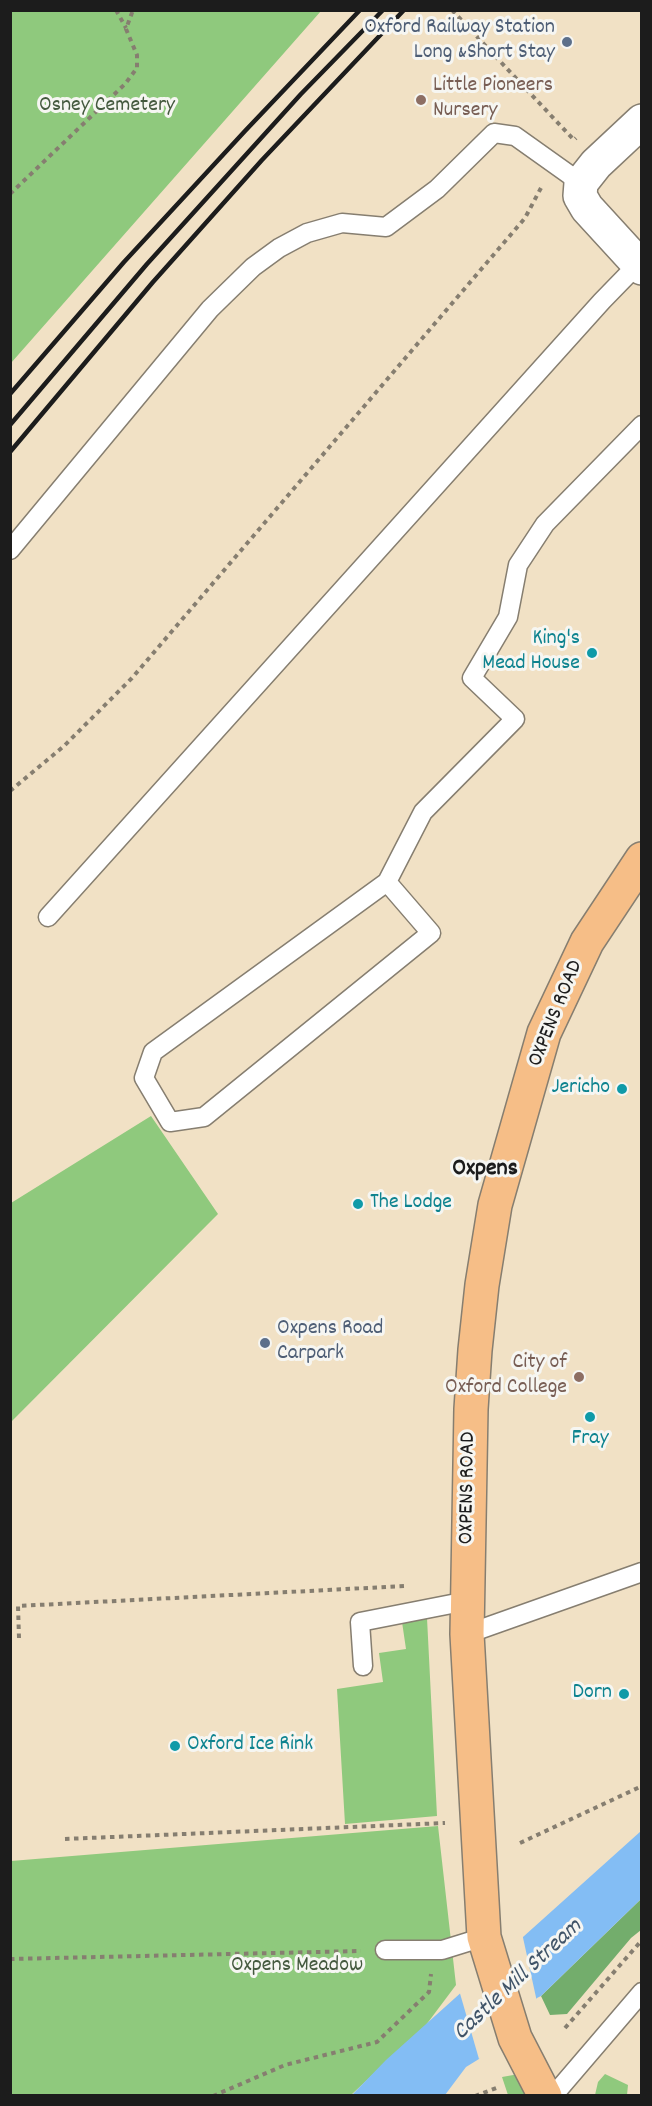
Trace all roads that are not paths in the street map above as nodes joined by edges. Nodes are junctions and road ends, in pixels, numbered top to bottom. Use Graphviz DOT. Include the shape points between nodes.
graph roads {
  1 [pos="642,121"];
  2 [pos="581,190"];
  3 [pos="640,266"];
  4 [pos="642,425"];
  5 [pos="10,550"];
  6 [pos="642,859"];
  7 [pos="387,882"];
  8 [pos="48,916"];
  9 [pos="642,1572"];
  10 [pos="467,1601"];
  11 [pos="467,1634"];
  12 [pos="363,1666"];
  13 [pos="487,1947"];
  14 [pos="386,1950"];
  15 [pos="642,1992"];
  16 [pos="545,2096"];
  17 [pos="553,2096"];
  1 -- 2 [label="street" via="596,164"];
  2 -- 3 [label="street" via="587,208"];
  2 -- 5 [label="lane" via="554,164 515,136 495,133 437,189 386,227 342,223 307,233 270,255 210,309"];
  3 -- 8 [label="lane" via="610,292"];
  4 -- 7 [label="lane" via="545,524 518,565 508,617 472,678 515,719 423,812"];
  6 -- 10 [label="main road, OXPENS ROAD" via="586,942 544,1033 495,1205 473,1374"];
  7 -- 7 [label="lane" via="430,933 204,1117 170,1122 144,1078 153,1052"];
  9 -- 11 [label="lane"];
  10 -- 11 [label="main road, OXPENS ROAD"];
  10 -- 12 [label="lane" via="360,1622"];
  11 -- 13 [label="main road, OXPENS ROAD"];
  13 -- 14 [label="lane"];
  13 -- 16 [label="main road, OXPENS ROAD" via="515,2037"];
  15 -- 17 [label="lane"];
}
